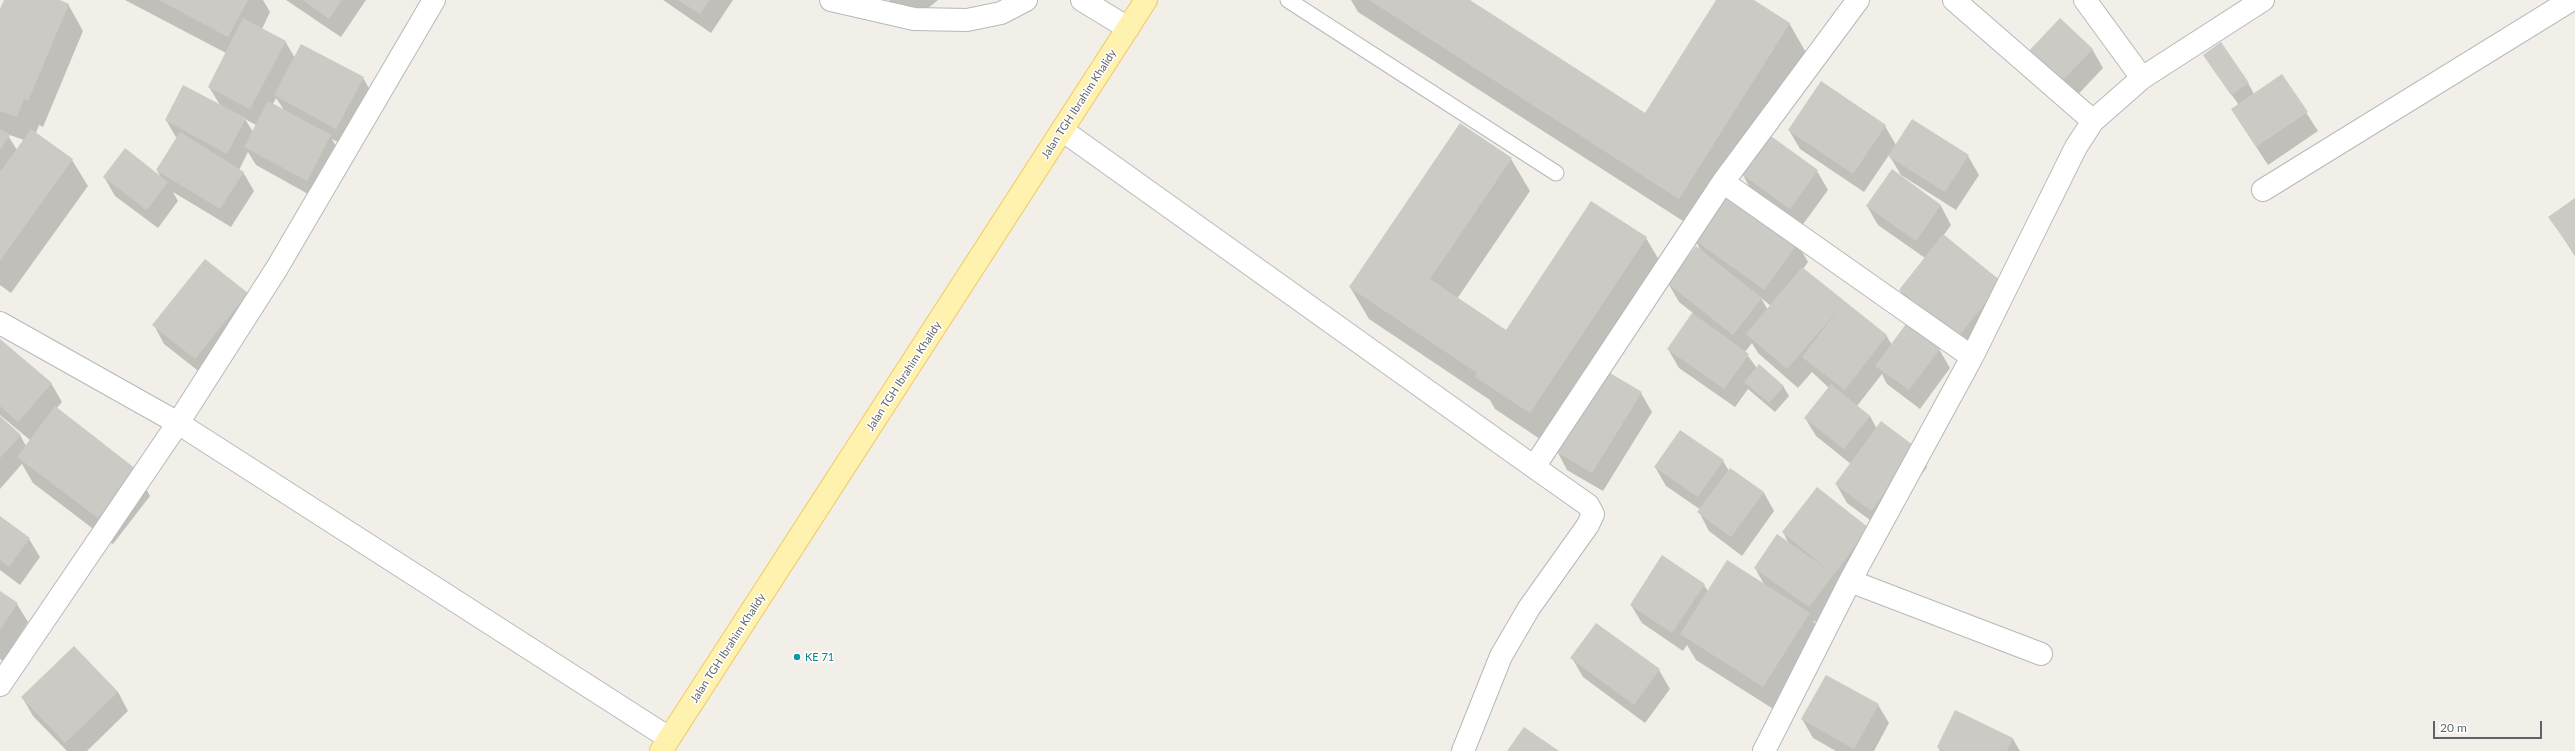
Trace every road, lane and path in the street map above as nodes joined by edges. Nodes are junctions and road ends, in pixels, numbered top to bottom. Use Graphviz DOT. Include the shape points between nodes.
graph roads {
  1 [pos="434,0"];
  2 [pos="831,0"];
  3 [pos="1026,0"];
  4 [pos="1082,0"];
  5 [pos="1146,0"];
  6 [pos="1288,0"];
  7 [pos="1858,0"];
  8 [pos="1954,0"];
  9 [pos="2085,0"];
  10 [pos="2263,0"];
  11 [pos="2571,0"];
  12 [pos="1128,28"];
  13 [pos="2142,78"];
  14 [pos="2093,121"];
  15 [pos="1062,130"];
  16 [pos="1556,173"];
  17 [pos="1723,182"];
  18 [pos="2263,190"];
  19 [pos="0,323"];
  20 [pos="1972,357"];
  21 [pos="178,424"];
  22 [pos="1534,467"];
  23 [pos="1850,581"];
  24 [pos="2041,654"];
  25 [pos="0,685"];
  26 [pos="665,744"];
  27 [pos="1463,751"];
  28 [pos="1764,751"];
  1 -- 21 [label="street" via="277,268"];
  2 -- 3 [label="street" via="914,19 967,20 1001,13"];
  4 -- 12 [label="street"];
  5 -- 12 [label="main road, Jalan TGH Ibrahim Khalidy"];
  6 -- 16 [label="lane"];
  7 -- 17 [label="street"];
  8 -- 14 [label="street"];
  9 -- 13 [label="street"];
  10 -- 13 [label="street"];
  11 -- 18 [label="street"];
  12 -- 15 [label="main road, Jalan TGH Ibrahim Khalidy"];
  13 -- 14 [label="street"];
  14 -- 20 [label="street" via="2076,147"];
  15 -- 22 [label="street"];
  15 -- 26 [label="main road, Jalan TGH Ibrahim Khalidy"];
  17 -- 20 [label="street"];
  17 -- 22 [label="street"];
  19 -- 21 [label="street"];
  20 -- 23 [label="street"];
  21 -- 25 [label="street"];
  21 -- 26 [label="street"];
  22 -- 27 [label="street" via="1588,505 1593,514 1588,526 1529,608 1501,656"];
  23 -- 24 [label="street"];
  23 -- 28 [label="street"];
}
